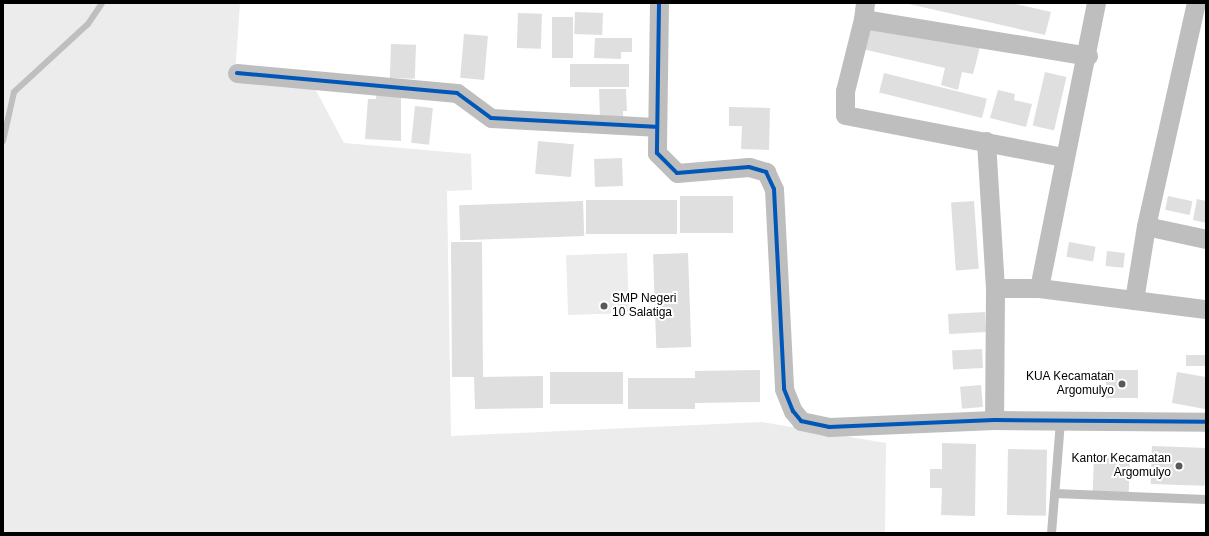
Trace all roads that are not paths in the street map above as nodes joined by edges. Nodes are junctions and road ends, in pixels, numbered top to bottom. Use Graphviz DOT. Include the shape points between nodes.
graph roads {
  1 [pos="659,3"];
  2 [pos="1096,3"];
  3 [pos="1196,3"];
  4 [pos="864,11"];
  5 [pos="1088,56"];
  6 [pos="237,73"];
  7 [pos="655,127"];
  8 [pos="986,141"];
  9 [pos="1062,157"];
  10 [pos="1146,226"];
  11 [pos="1206,239"];
  12 [pos="995,288"];
  13 [pos="1039,288"];
  14 [pos="1134,300"];
  15 [pos="1206,309"];
  16 [pos="994,420"];
  17 [pos="1060,420"];
  18 [pos="1206,422"];
  19 [pos="1054,492"];
  20 [pos="1206,499"];
  21 [pos="1051,533"];
  1 -- 7 [label="street"];
  2 -- 5 [label="street"];
  3 -- 10 [label="street"];
  4 -- 5 [label="street"];
  4 -- 8 [label="street" via="845,91 845,115"];
  5 -- 9 [label="street"];
  6 -- 7 [label="street" via="458,93 491,118"];
  7 -- 16 [label="street" via="657,153 677,173 749,167 766,172 774,190 784,388 797,417 807,424 829,427"];
  8 -- 9 [label="street"];
  8 -- 12 [label="street"];
  9 -- 13 [label="street"];
  10 -- 11 [label="street"];
  10 -- 14 [label="street"];
  12 -- 13 [label="street"];
  12 -- 16 [label="street"];
  13 -- 14 [label="street"];
  14 -- 15 [label="street"];
  16 -- 17 [label="street"];
  17 -- 18 [label="street"];
  17 -- 19 [label="lane"];
  19 -- 20 [label="lane"];
  19 -- 21 [label="lane"];
}
